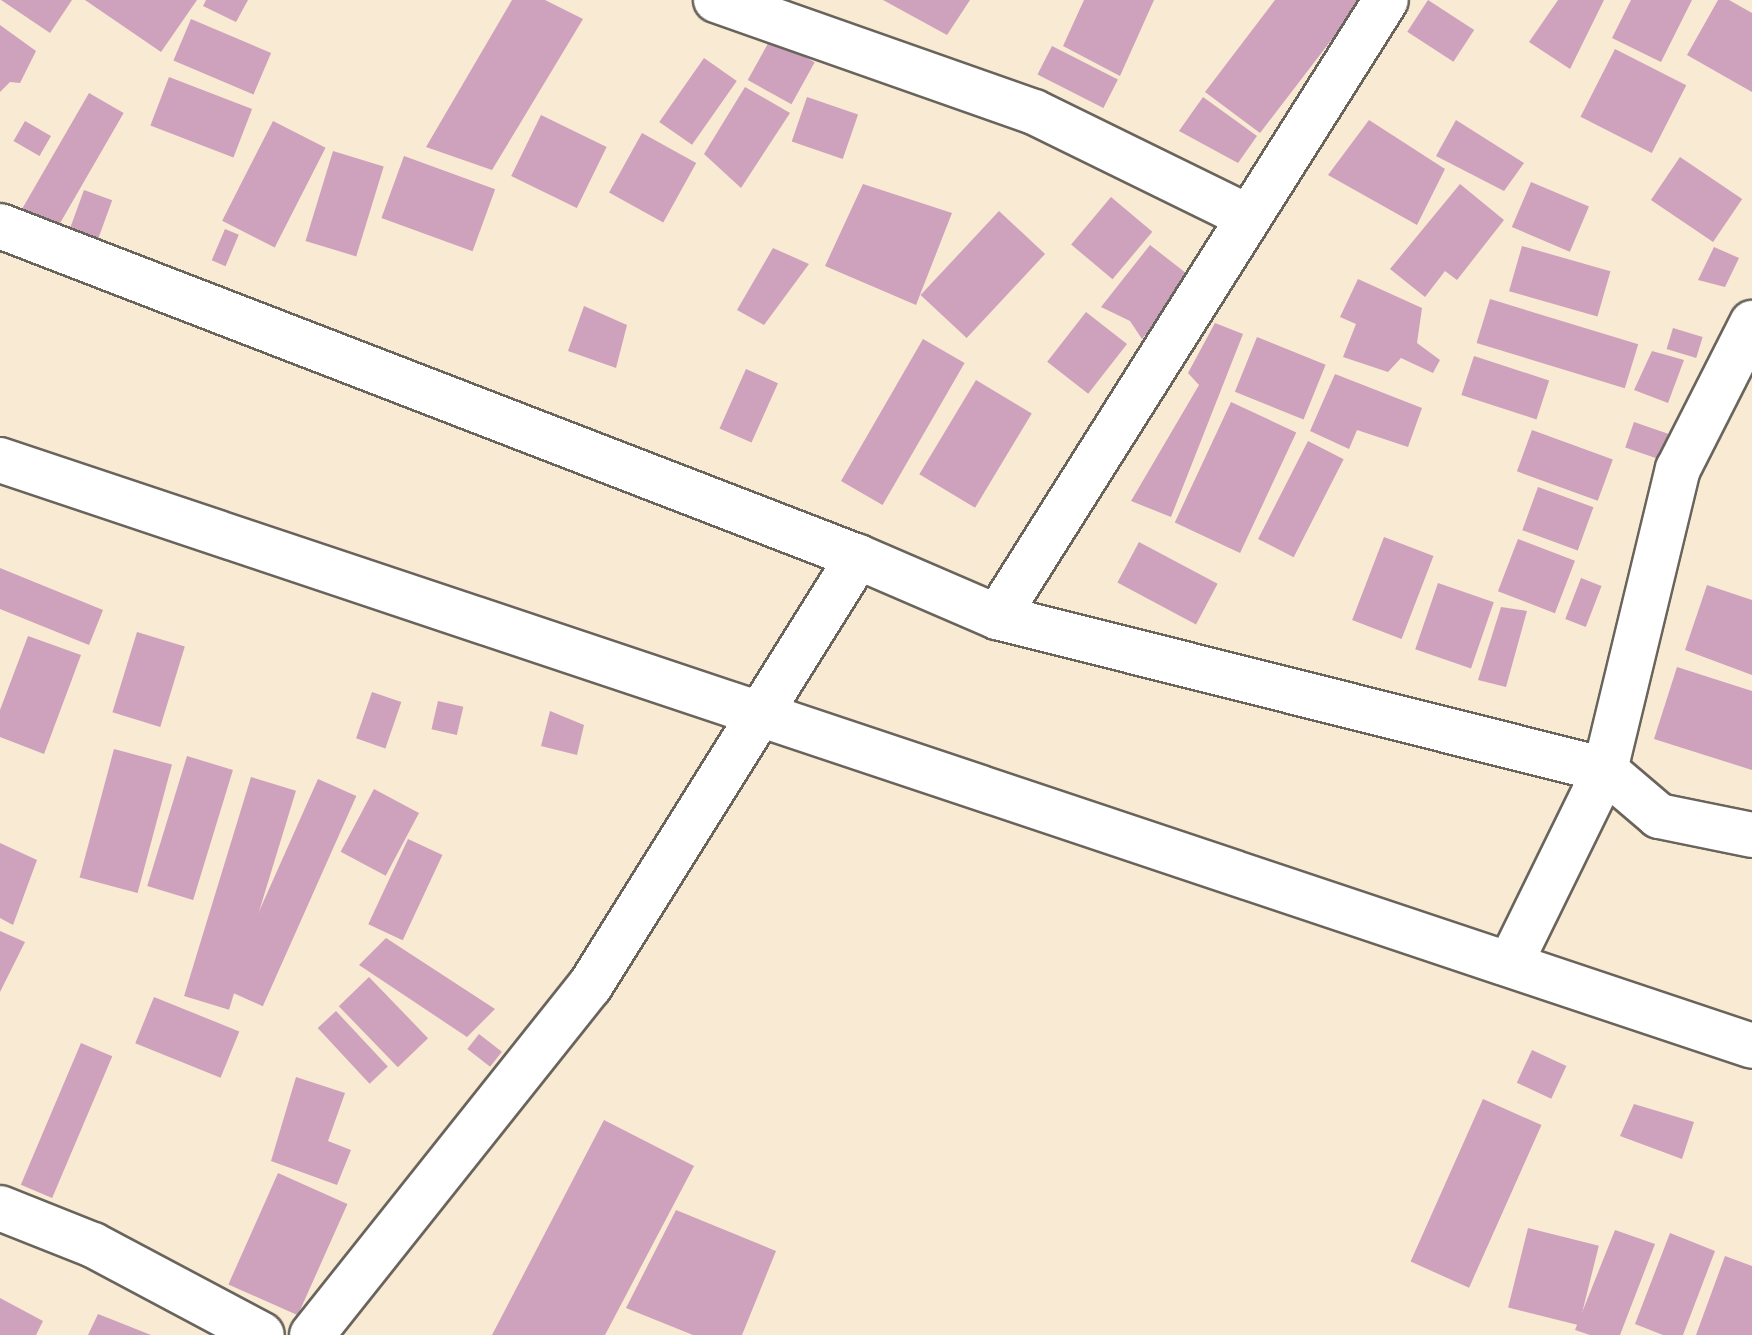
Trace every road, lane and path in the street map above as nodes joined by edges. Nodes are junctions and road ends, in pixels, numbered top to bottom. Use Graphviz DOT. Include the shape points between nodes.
graph roads {
  1 [pos="716,0"];
  2 [pos="1386,0"];
  3 [pos="1246,216"];
  4 [pos="0,226"];
  5 [pos="1752,323"];
  6 [pos="0,460"];
  7 [pos="858,557"];
  8 [pos="997,617"];
  9 [pos="760,713"];
  10 [pos="1605,770"];
  11 [pos="1752,835"];
  12 [pos="1511,962"];
  13 [pos="1752,1046"];
  14 [pos="0,1208"];
  15 [pos="262,1335"];
  16 [pos="312,1335"];
  1 -- 3 [label="street" via="1034,112"];
  2 -- 3 [label="street"];
  3 -- 8 [label="street"];
  4 -- 7 [label="street"];
  5 -- 10 [label="street" via="1678,469"];
  6 -- 9 [label="street"];
  7 -- 8 [label="street"];
  7 -- 9 [label="street"];
  8 -- 10 [label="street"];
  9 -- 12 [label="street"];
  9 -- 16 [label="street" via="590,986"];
  10 -- 11 [label="street" via="1659,816"];
  10 -- 12 [label="street"];
  12 -- 13 [label="street"];
  14 -- 15 [label="street" via="93,1245"];
}
